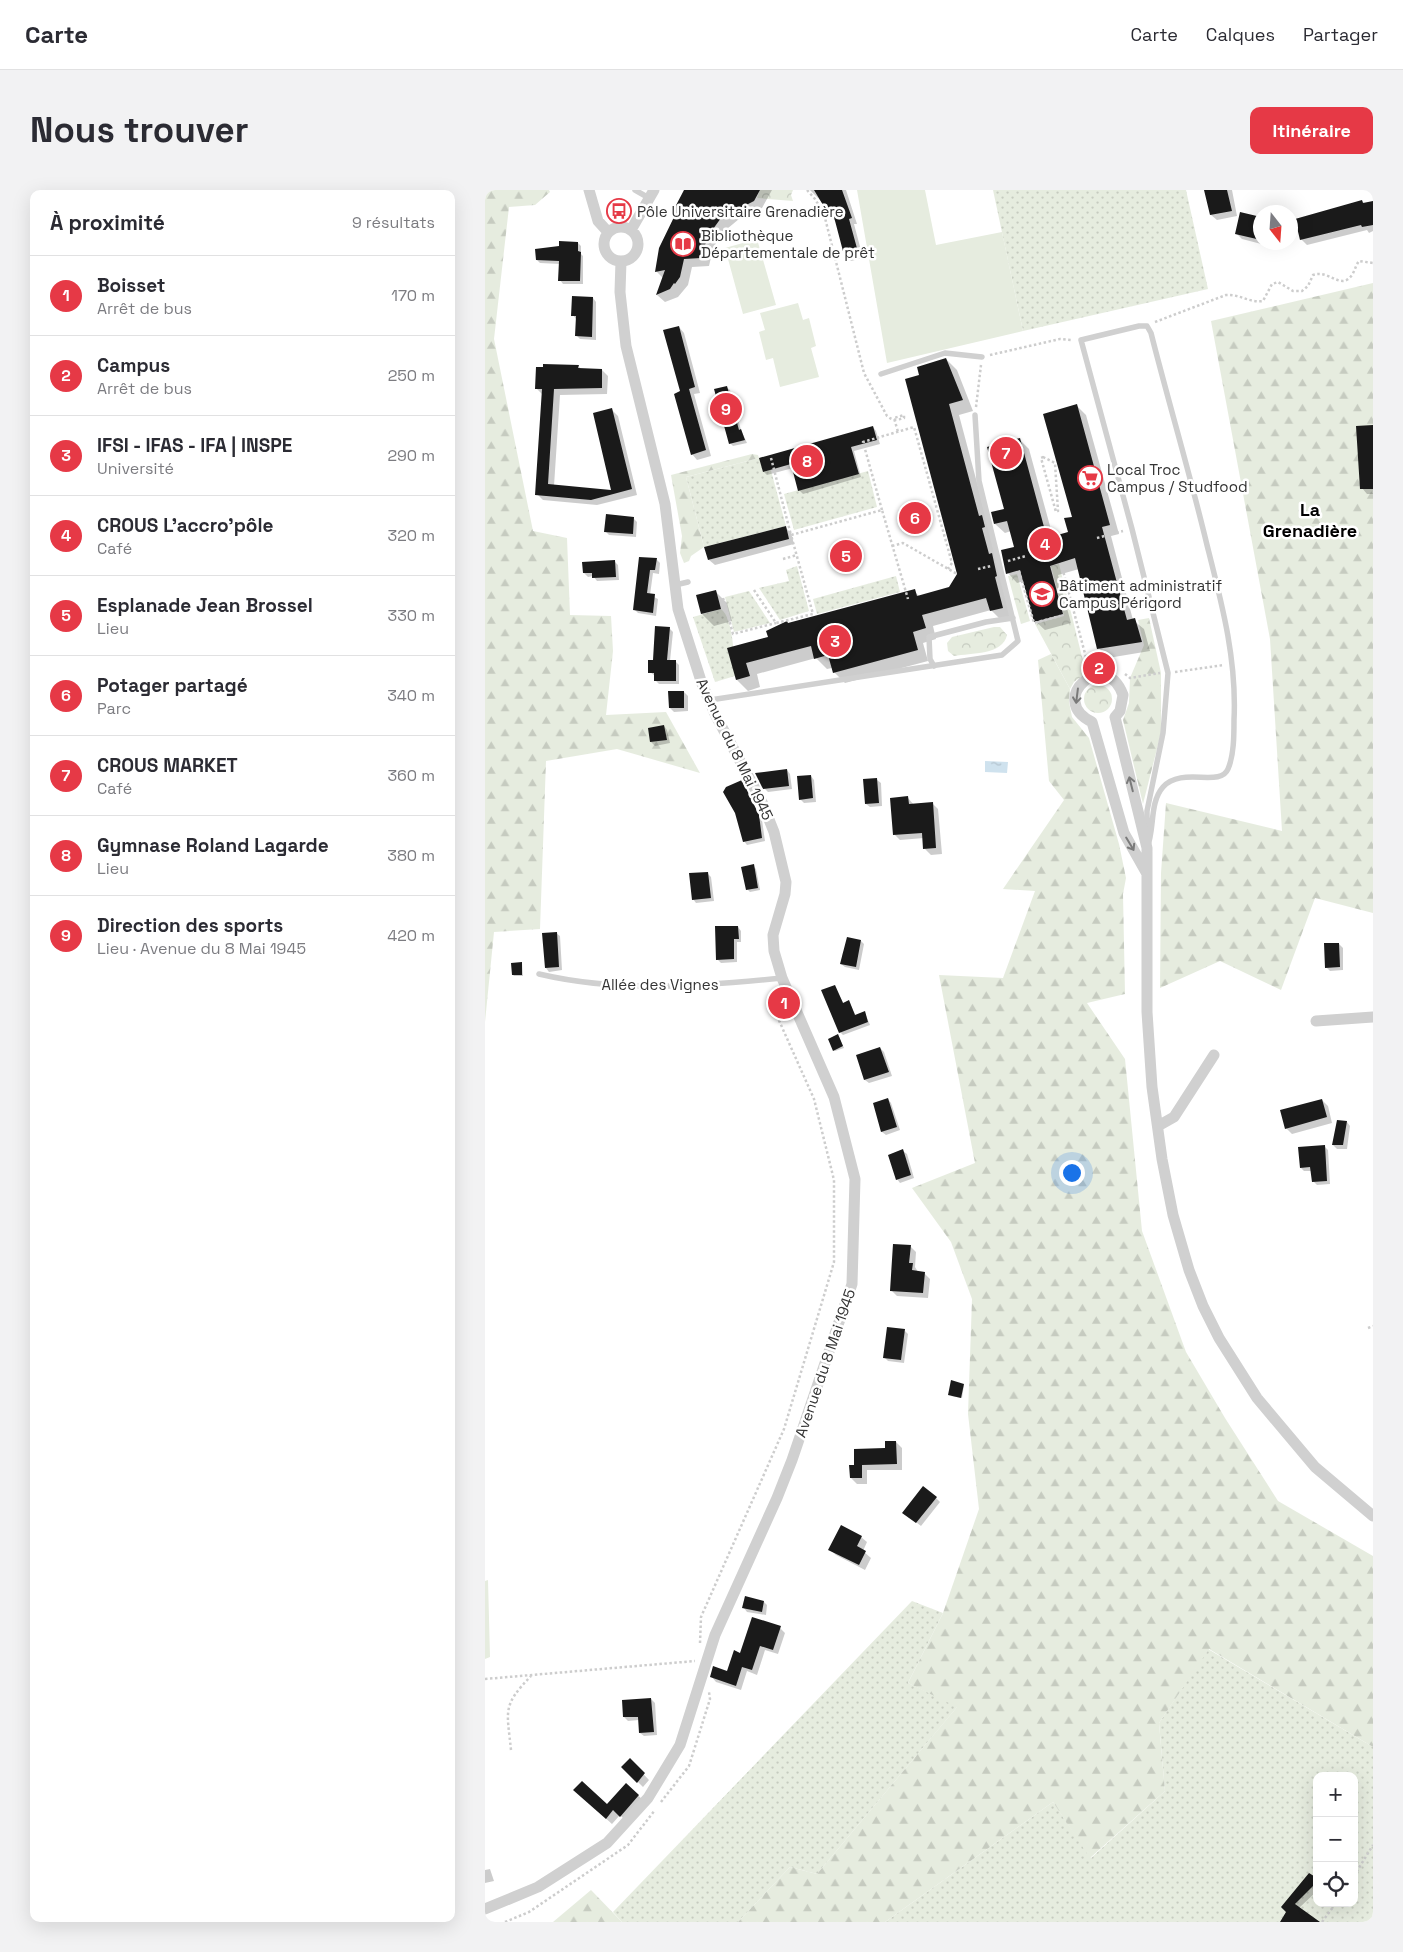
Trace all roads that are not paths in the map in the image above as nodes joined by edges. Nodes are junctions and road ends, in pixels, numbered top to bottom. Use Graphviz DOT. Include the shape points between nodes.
graph roads {
  1 [pos="589,190"];
  2 [pos="635,190"];
  3 [pos="652,194"];
  4 [pos="631,230"];
  5 [pos="608,232"];
  6 [pos="621,261"];
  7 [pos="982,357"];
  8 [pos="881,374"];
  9 [pos="975,415"];
  10 [pos="689,582"];
  11 [pos="675,585"];
  12 [pos="1013,618"];
  13 [pos="934,666"];
  14 [pos="710,700"];
  15 [pos="1147,848"];
  16 [pos="1146,872"];
  17 [pos="539,974"];
  18 [pos="782,978"];
  19 [pos="1373,1017"];
  20 [pos="1316,1021"];
  21 [pos="1214,1055"];
  22 [pos="1158,1126"];
  23 [pos="1373,1516"];
  24 [pos="485,1909"];
  1 -- 5 [label="street" via="595,213"];
  2 -- 3 [label="lane"];
  3 -- 4 [label="street"];
  4 -- 5 [label="street" via="616,226"];
  4 -- 6 [label="street" via="637,238 637,249 631,258"];
  5 -- 6 [label="street" via="603,242 606,253"];
  6 -- 11 [label="street, Avenue du 8 Mai 1945" via="621,306 626,346 665,504"];
  7 -- 8 [label="lane" via="945,353"];
  9 -- 12 [label="lane" via="979,481"];
  10 -- 11 [label="lane"];
  11 -- 14 [label="street, Avenue du 8 Mai 1945" via="685,634"];
  12 -- 13 [label="lane" via="1018,641 1002,655"];
  12 -- 13 [label="lane" via="929,638 929,659"];
  13 -- 14 [label="lane"];
  14 -- 18 [label="street, Avenue du 8 Mai 1945" via="762,802 783,863 785,894 773,935"];
  15 -- 15 [label="lane" via="1147,811 1163,733 1168,673 1081,340 1139,326 1147,326 1151,333 1219,589 1234,664 1234,735 1229,768 1217,778 1182,777 1165,786 1157,796 1153,835"];
  15 -- 16 [label="street"];
  15 -- 16 [label="street, one-way" via="1115,717 1123,703 1123,695 1115,680 1107,676 1091,676 1079,686 1076,707 1085,719 1092,722 1124,833"];
  16 -- 22 [label="street" via="1147,1012"];
  17 -- 18 [label="lane, Allée des Vignes" via="619,987 699,986"];
  18 -- 24 [label="street, Avenue du 8 Mai 1945" via="834,1097 855,1179 852,1284 789,1468 715,1635 680,1746 642,1805 607,1843 537,1887"];
  19 -- 20 [label="street"];
  21 -- 22 [label="street" via="1174,1117"];
  22 -- 23 [label="street" via="1173,1215 1189,1270 1219,1338 1286,1436 1315,1467"];
}
